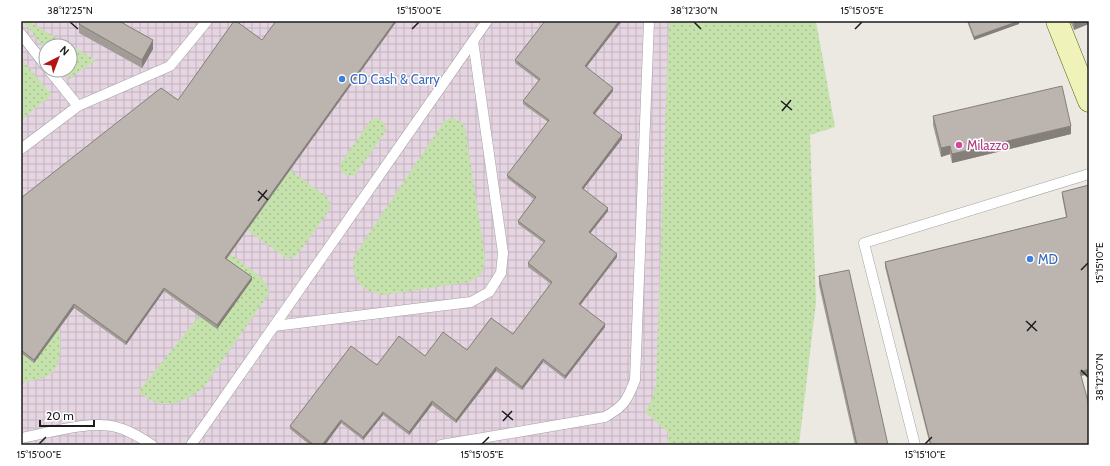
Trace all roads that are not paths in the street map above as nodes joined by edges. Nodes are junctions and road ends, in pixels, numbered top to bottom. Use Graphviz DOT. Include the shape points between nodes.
graph roads {
  1 [pos="207,21"];
  2 [pos="487,21"];
  3 [pos="650,21"];
  4 [pos="1057,21"];
  5 [pos="21,34"];
  6 [pos="473,41"];
  7 [pos="38,56"];
  8 [pos="55,78"];
  9 [pos="1089,101"];
  10 [pos="78,106"];
  11 [pos="21,149"];
  12 [pos="1089,174"];
  13 [pos="274,326"];
  14 [pos="21,438"];
  15 [pos="152,445"];
  16 [pos="191,445"];
  17 [pos="441,445"];
  18 [pos="915,445"];
  1 -- 10 [label="lane" via="170,66"];
  2 -- 6 [label="lane"];
  3 -- 17 [label="lane" via="634,380 628,397 618,409 605,417"];
  4 -- 9 [label="main road"];
  5 -- 7 [label="lane"];
  6 -- 13 [label="lane"];
  6 -- 13 [label="lane" via="503,253 501,273 489,292 471,302"];
  8 -- 10 [label="lane"];
  10 -- 11 [label="lane"];
  12 -- 18 [label="lane" via="864,243"];
  13 -- 16 [label="lane"];
  14 -- 15 [label="lane" via="94,424 116,427 137,435"];
}
